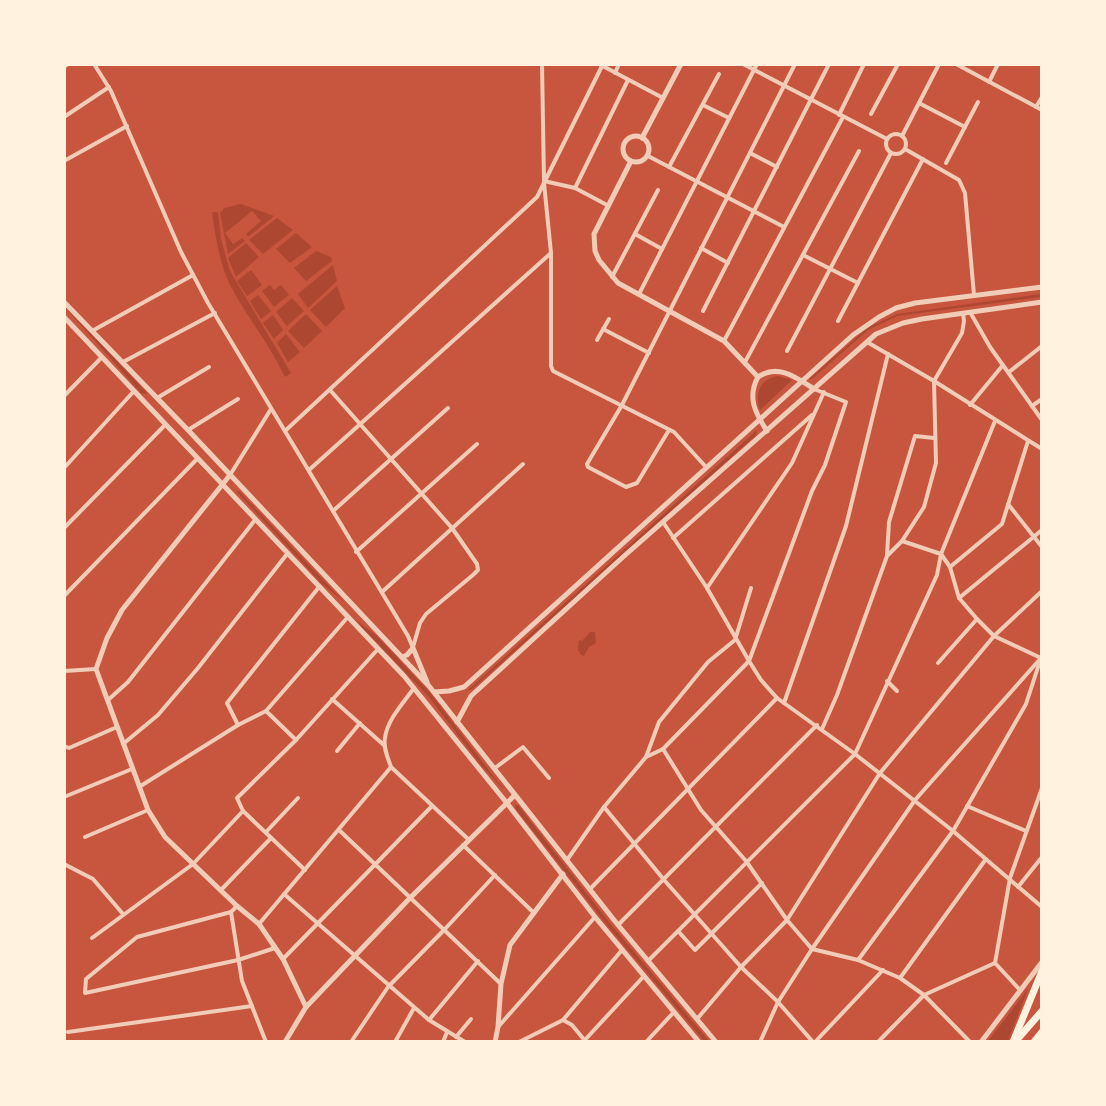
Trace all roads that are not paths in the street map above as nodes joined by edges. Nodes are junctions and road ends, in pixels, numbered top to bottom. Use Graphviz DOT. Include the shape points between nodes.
graph roads {
  1 [pos="94,64"];
  2 [pos="542,64"];
  3 [pos="620,64"];
  4 [pos="681,64"];
  5 [pos="743,64"];
  6 [pos="757,64"];
  7 [pos="795,64"];
  8 [pos="829,64"];
  9 [pos="864,64"];
  10 [pos="898,64"];
  11 [pos="939,64"];
  12 [pos="957,64"];
  13 [pos="998,64"];
  14 [pos="601,65"];
  15 [pos="754,70"];
  16 [pos="615,73"];
  17 [pos="719,74"];
  18 [pos="628,80"];
  19 [pos="989,82"];
  20 [pos="784,86"];
  21 [pos="109,87"];
  22 [pos="1041,97"];
  23 [pos="663,98"];
  24 [pos="811,100"];
  25 [pos="978,102"];
  26 [pos="919,103"];
  27 [pos="703,105"];
  28 [pos="1036,107"];
  29 [pos="1041,110"];
  30 [pos="871,114"];
  31 [pos="841,116"];
  32 [pos="64,117"];
  33 [pos="729,118"];
  34 [pos="127,126"];
  35 [pos="966,127"];
  36 [pos="902,136"];
  37 [pos="642,138"];
  38 [pos="887,139"];
  39 [pos="905,149"];
  40 [pos="859,151"];
  41 [pos="750,153"];
  42 [pos="891,153"];
  43 [pos="648,156"];
  44 [pos="923,159"];
  45 [pos="64,161"];
  46 [pos="631,161"];
  47 [pos="946,162"];
  48 [pos="669,167"];
  49 [pos="777,167"];
  50 [pos="544,181"];
  51 [pos="697,181"];
  52 [pos="575,188"];
  53 [pos="658,190"];
  54 [pos="727,197"];
  55 [pos="607,205"];
  56 [pos="755,212"];
  57 [pos="784,227"];
  58 [pos="634,234"];
  59 [pos="701,248"];
  60 [pos="662,249"];
  61 [pos="551,253"];
  62 [pos="803,255"];
  63 [pos="728,263"];
  64 [pos="830,269"];
  65 [pos="193,274"];
  66 [pos="612,278"];
  67 [pos="858,282"];
  68 [pos="1041,287"];
  69 [pos="639,294"];
  70 [pos="974,295"];
  71 [pos="64,302"];
  72 [pos="1041,302"];
  73 [pos="669,310"];
  74 [pos="703,311"];
  75 [pos="970,311"];
  76 [pos="963,312"];
  77 [pos="214,313"];
  78 [pos="64,317"];
  79 [pos="609,319"];
  80 [pos="838,321"];
  81 [pos="70,324"];
  82 [pos="603,329"];
  83 [pos="64,330"];
  84 [pos="92,332"];
  85 [pos="597,340"];
  86 [pos="724,341"];
  87 [pos="866,342"];
  88 [pos="1041,346"];
  89 [pos="787,351"];
  90 [pos="649,353"];
  91 [pos="888,354"];
  92 [pos="102,357"];
  93 [pos="745,362"];
  94 [pos="122,363"];
  95 [pos="1004,365"];
  96 [pos="209,367"];
  97 [pos="1009,372"];
  98 [pos="758,377"];
  99 [pos="801,380"];
  100 [pos="934,381"];
  101 [pos="814,389"];
  102 [pos="330,390"];
  103 [pos="134,391"];
  104 [pos="824,392"];
  105 [pos="64,396"];
  106 [pos="157,398"];
  107 [pos="238,399"];
  108 [pos="1041,399"];
  109 [pos="622,405"];
  110 [pos="970,405"];
  111 [pos="1032,406"];
  112 [pos="148,407"];
  113 [pos="448,408"];
  114 [pos="271,409"];
  115 [pos="814,414"];
  116 [pos="759,419"];
  117 [pos="1041,420"];
  118 [pos="995,421"];
  119 [pos="361,424"];
  120 [pos="165,425"];
  121 [pos="188,430"];
  122 [pos="669,430"];
  123 [pos="285,431"];
  124 [pos="767,431"];
  125 [pos="934,438"];
  126 [pos="1028,441"];
  127 [pos="477,444"];
  128 [pos="1041,449"];
  129 [pos="390,458"];
  130 [pos="197,459"];
  131 [pos="523,464"];
  132 [pos="706,467"];
  133 [pos="64,468"];
  134 [pos="309,470"];
  135 [pos="230,475"];
  136 [pos="223,486"];
  137 [pos="420,494"];
  138 [pos="1007,503"];
  139 [pos="333,511"];
  140 [pos="255,520"];
  141 [pos="663,522"];
  142 [pos="64,528"];
  143 [pos="452,528"];
  144 [pos="1041,530"];
  145 [pos="1033,537"];
  146 [pos="673,538"];
  147 [pos="902,541"];
  148 [pos="1041,548"];
  149 [pos="356,552"];
  150 [pos="287,554"];
  151 [pos="941,554"];
  152 [pos="887,556"];
  153 [pos="950,567"];
  154 [pos="319,587"];
  155 [pos="707,588"];
  156 [pos="752,588"];
  157 [pos="1041,591"];
  158 [pos="382,592"];
  159 [pos="64,596"];
  160 [pos="959,598"];
  161 [pos="356,609"];
  162 [pos="347,618"];
  163 [pos="977,619"];
  164 [pos="994,636"];
  165 [pos="735,640"];
  166 [pos="413,648"];
  167 [pos="378,649"];
  168 [pos="402,657"];
  169 [pos="1041,658"];
  170 [pos="749,661"];
  171 [pos="938,663"];
  172 [pos="96,669"];
  173 [pos="64,671"];
  174 [pos="887,681"];
  175 [pos="429,686"];
  176 [pos="464,687"];
  177 [pos="414,688"];
  178 [pos="897,691"];
  179 [pos="434,692"];
  180 [pos="471,696"];
  181 [pos="777,698"];
  182 [pos="332,699"];
  183 [pos="108,701"];
  184 [pos="784,703"];
  185 [pos="266,711"];
  186 [pos="457,722"];
  187 [pos="360,723"];
  188 [pos="238,725"];
  189 [pos="817,725"];
  190 [pos="117,727"];
  191 [pos="822,729"];
  192 [pos="296,740"];
  193 [pos="123,745"];
  194 [pos="64,746"];
  195 [pos="385,746"];
  196 [pos="663,749"];
  197 [pos="337,751"];
  198 [pos="855,754"];
  199 [pos="646,757"];
  200 [pos="391,767"];
  201 [pos="495,768"];
  202 [pos="132,769"];
  203 [pos="880,773"];
  204 [pos="549,778"];
  205 [pos="138,788"];
  206 [pos="688,788"];
  207 [pos="1041,788"];
  208 [pos="515,795"];
  209 [pos="64,797"];
  210 [pos="298,798"];
  211 [pos="915,800"];
  212 [pos="506,802"];
  213 [pos="432,806"];
  214 [pos="968,806"];
  215 [pos="604,807"];
  216 [pos="148,810"];
  217 [pos="243,811"];
  218 [pos="716,829"];
  219 [pos="339,830"];
  220 [pos="953,831"];
  221 [pos="1026,831"];
  222 [pos="266,832"];
  223 [pos="85,837"];
  224 [pos="271,838"];
  225 [pos="468,839"];
  226 [pos="634,843"];
  227 [pos="463,845"];
  228 [pos="1041,857"];
  229 [pos="986,859"];
  230 [pos="567,860"];
  231 [pos="746,861"];
  232 [pos="64,864"];
  233 [pos="193,864"];
  234 [pos="375,865"];
  235 [pos="305,870"];
  236 [pos="563,874"];
  237 [pos="495,875"];
  238 [pos="1010,878"];
  239 [pos="665,881"];
  240 [pos="762,883"];
  241 [pos="1018,887"];
  242 [pos="221,890"];
  243 [pos="590,890"];
  244 [pos="284,894"];
  245 [pos="410,898"];
  246 [pos="237,906"];
  247 [pos="1041,907"];
  248 [pos="231,912"];
  249 [pos="534,913"];
  250 [pos="123,914"];
  251 [pos="694,915"];
  252 [pos="595,917"];
  253 [pos="787,920"];
  254 [pos="259,924"];
  255 [pos="318,924"];
  256 [pos="618,926"];
  257 [pos="445,929"];
  258 [pos="678,931"];
  259 [pos="711,934"];
  260 [pos="92,938"];
  261 [pos="275,948"];
  262 [pos="812,949"];
  263 [pos="622,950"];
  264 [pos="354,957"];
  265 [pos="283,959"];
  266 [pos="237,960"];
  267 [pos="858,960"];
  268 [pos="478,961"];
  269 [pos="648,961"];
  270 [pos="1041,962"];
  271 [pos="995,963"];
  272 [pos="741,967"];
  273 [pos="883,970"];
  274 [pos="1041,971"];
  275 [pos="644,976"];
  276 [pos="900,978"];
  277 [pos="501,984"];
  278 [pos="388,987"];
  279 [pos="1020,990"];
  280 [pos="924,995"];
  281 [pos="778,1002"];
  282 [pos="252,1006"];
  283 [pos="306,1007"];
  284 [pos="414,1008"];
  285 [pos="1041,1011"];
  286 [pos="674,1012"];
  287 [pos="471,1019"];
  288 [pos="697,1019"];
  289 [pos="429,1020"];
  290 [pos="563,1020"];
  291 [pos="498,1027"];
  292 [pos="68,1032"];
  293 [pos="447,1032"];
  294 [pos="456,1037"];
  295 [pos="266,1041"];
  296 [pos="285,1041"];
  297 [pos="351,1041"];
  298 [pos="395,1041"];
  299 [pos="442,1041"];
  300 [pos="465,1041"];
  301 [pos="495,1041"];
  302 [pos="519,1041"];
  303 [pos="584,1041"];
  304 [pos="646,1041"];
  305 [pos="699,1041"];
  306 [pos="716,1041"];
  307 [pos="760,1041"];
  308 [pos="814,1041"];
  309 [pos="878,1041"];
  310 [pos="970,1041"];
  311 [pos="981,1041"];
  312 [pos="1014,1041"];
  1 -- 21 [label="street"];
  2 -- 50 [label="street"];
  3 -- 16 [label="street"];
  4 -- 23 [label="street"];
  5 -- 15 [label="street"];
  6 -- 15 [label="street"];
  7 -- 20 [label="street"];
  8 -- 24 [label="street"];
  9 -- 31 [label="street"];
  10 -- 30 [label="street"];
  11 -- 26 [label="street"];
  12 -- 19 [label="street"];
  13 -- 19 [label="street"];
  14 -- 16 [label="street"];
  14 -- 50 [label="street"];
  15 -- 20 [label="street"];
  15 -- 33 [label="street"];
  16 -- 18 [label="street"];
  17 -- 27 [label="street"];
  18 -- 23 [label="street"];
  18 -- 52 [label="street"];
  19 -- 28 [label="street"];
  20 -- 24 [label="street"];
  20 -- 41 [label="street"];
  21 -- 32 [label="street"];
  21 -- 34 [label="street"];
  22 -- 28 [label="street"];
  23 -- 37 [label="street"];
  24 -- 31 [label="street"];
  24 -- 49 [label="street"];
  25 -- 35 [label="street"];
  26 -- 35 [label="street"];
  26 -- 36 [label="street"];
  27 -- 33 [label="street"];
  27 -- 48 [label="street"];
  28 -- 29 [label="street"];
  31 -- 38 [label="street"];
  31 -- 57 [label="street"];
  33 -- 51 [label="street"];
  34 -- 45 [label="street"];
  34 -- 65 [label="street"];
  35 -- 47 [label="street"];
  36 -- 38 [label="street"];
  36 -- 39 [label="street"];
  37 -- 43 [label="street" via="649,145"];
  37 -- 46 [label="street" via="632,137 625,142 625,155"];
  38 -- 42 [label="street"];
  39 -- 42 [label="street"];
  39 -- 44 [label="street"];
  40 -- 62 [label="street"];
  41 -- 49 [label="street"];
  41 -- 54 [label="street"];
  42 -- 64 [label="street"];
  43 -- 46 [label="street" via="639,162"];
  43 -- 48 [label="street"];
  44 -- 67 [label="street"];
  44 -- 70 [label="street" via="959,180 965,193"];
  46 -- 55 [label="street"];
  48 -- 51 [label="street"];
  49 -- 56 [label="street"];
  50 -- 52 [label="street"];
  50 -- 61 [label="street"];
  50 -- 102 [label="street" via="537,197"];
  51 -- 54 [label="street"];
  51 -- 60 [label="street"];
  52 -- 55 [label="street"];
  53 -- 58 [label="street"];
  54 -- 56 [label="street"];
  54 -- 59 [label="street"];
  55 -- 66 [label="street" via="594,243 599,260"];
  56 -- 57 [label="street"];
  56 -- 63 [label="street"];
  57 -- 86 [label="street"];
  58 -- 60 [label="street"];
  58 -- 66 [label="street"];
  59 -- 63 [label="street"];
  59 -- 73 [label="street"];
  60 -- 69 [label="street"];
  61 -- 109 [label="street" via="551,366 556,374"];
  61 -- 119 [label="street"];
  62 -- 64 [label="street"];
  62 -- 93 [label="street"];
  63 -- 74 [label="street"];
  64 -- 67 [label="street"];
  64 -- 89 [label="street"];
  65 -- 77 [label="street"];
  65 -- 84 [label="street"];
  66 -- 69 [label="street"];
  67 -- 80 [label="street"];
  68 -- 70 [label="street"];
  69 -- 73 [label="street"];
  70 -- 99 [label="street" via="915,303 879,316"];
  71 -- 84 [label="street"];
  72 -- 75 [label="street"];
  73 -- 86 [label="street"];
  73 -- 90 [label="street"];
  75 -- 76 [label="street"];
  75 -- 95 [label="street"];
  76 -- 87 [label="street" via="903,323"];
  76 -- 100 [label="street" via="962,333"];
  77 -- 94 [label="street"];
  77 -- 114 [label="street"];
  78 -- 81 [label="street"];
  79 -- 82 [label="street"];
  81 -- 83 [label="street"];
  81 -- 92 [label="street"];
  82 -- 85 [label="street"];
  82 -- 90 [label="street"];
  84 -- 94 [label="street"];
  86 -- 93 [label="street"];
  87 -- 91 [label="street"];
  87 -- 101 [label="street"];
  88 -- 97 [label="street"];
  90 -- 109 [label="street"];
  91 -- 100 [label="street"];
  91 -- 184 [label="street" via="846,526"];
  92 -- 103 [label="street"];
  92 -- 105 [label="street"];
  93 -- 98 [label="street"];
  94 -- 106 [label="street"];
  95 -- 97 [label="street"];
  95 -- 110 [label="street"];
  96 -- 106 [label="street"];
  97 -- 111 [label="street"];
  98 -- 99 [label="street" via="777,371"];
  98 -- 116 [label="street" via="752,401"];
  99 -- 101 [label="street"];
  99 -- 116 [label="street"];
  100 -- 110 [label="street"];
  100 -- 125 [label="street"];
  101 -- 104 [label="street"];
  101 -- 124 [label="street"];
  102 -- 119 [label="street"];
  102 -- 123 [label="street"];
  103 -- 112 [label="street"];
  103 -- 133 [label="street"];
  104 -- 115 [label="street"];
  104 -- 170 [label="street" via="846,402"];
  106 -- 112 [label="street"];
  106 -- 121 [label="street"];
  107 -- 121 [label="street"];
  108 -- 111 [label="street"];
  109 -- 122 [label="street"];
  109 -- 122 [label="street" via="587,464 591,469 626,487 632,486"];
  110 -- 118 [label="street"];
  111 -- 117 [label="street"];
  112 -- 120 [label="street"];
  113 -- 129 [label="street"];
  114 -- 123 [label="street"];
  114 -- 135 [label="street"];
  115 -- 146 [label="street"];
  115 -- 155 [label="street" via="792,463"];
  116 -- 124 [label="street"];
  116 -- 132 [label="street"];
  118 -- 126 [label="street"];
  118 -- 151 [label="street"];
  119 -- 129 [label="street"];
  119 -- 134 [label="street"];
  120 -- 130 [label="street"];
  120 -- 142 [label="street"];
  121 -- 135 [label="street"];
  122 -- 132 [label="street"];
  123 -- 134 [label="street"];
  124 -- 141 [label="street"];
  125 -- 147 [label="street" via="936,463 924,507"];
  125 -- 152 [label="street" via="915,436 889,522"];
  126 -- 128 [label="street"];
  126 -- 138 [label="street"];
  127 -- 137 [label="street"];
  129 -- 137 [label="street"];
  129 -- 139 [label="street"];
  130 -- 136 [label="street"];
  130 -- 159 [label="street"];
  131 -- 143 [label="street"];
  132 -- 176 [label="street"];
  134 -- 139 [label="street"];
  135 -- 136 [label="street"];
  135 -- 161 [label="street"];
  136 -- 140 [label="street"];
  136 -- 172 [label="street" via="122,610"];
  137 -- 143 [label="street"];
  137 -- 149 [label="street"];
  138 -- 145 [label="street"];
  138 -- 153 [label="street" via="1002,524"];
  139 -- 149 [label="street"];
  140 -- 150 [label="street"];
  140 -- 183 [label="street" via="128,682"];
  141 -- 146 [label="street"];
  141 -- 180 [label="street"];
  143 -- 158 [label="street"];
  143 -- 166 [label="street" via="478,570 426,614"];
  144 -- 145 [label="street"];
  145 -- 148 [label="street"];
  145 -- 160 [label="street"];
  146 -- 155 [label="street"];
  147 -- 151 [label="street"];
  147 -- 152 [label="street"];
  149 -- 158 [label="street"];
  150 -- 154 [label="street"];
  150 -- 193 [label="street" via="158,715"];
  151 -- 153 [label="street"];
  151 -- 174 [label="street" via="937,575"];
  152 -- 191 [label="street"];
  153 -- 160 [label="street"];
  154 -- 162 [label="street"];
  154 -- 188 [label="street" via="228,704"];
  155 -- 165 [label="street"];
  156 -- 165 [label="street"];
  157 -- 164 [label="street"];
  158 -- 166 [label="street"];
  160 -- 163 [label="street"];
  161 -- 162 [label="street"];
  161 -- 168 [label="street"];
  162 -- 167 [label="street"];
  162 -- 185 [label="street"];
  163 -- 164 [label="street"];
  163 -- 171 [label="street"];
  164 -- 169 [label="street"];
  164 -- 203 [label="street"];
  165 -- 170 [label="street"];
  165 -- 199 [label="street" via="708,662 659,722"];
  166 -- 168 [label="street"];
  166 -- 175 [label="street"];
  167 -- 177 [label="street"];
  167 -- 182 [label="street"];
  168 -- 175 [label="street"];
  169 -- 211 [label="street"];
  169 -- 214 [label="street" via="1026,705"];
  170 -- 181 [label="street"];
  170 -- 196 [label="street"];
  172 -- 173 [label="street"];
  172 -- 183 [label="street"];
  174 -- 178 [label="street"];
  174 -- 198 [label="street"];
  175 -- 179 [label="street"];
  176 -- 179 [label="street"];
  176 -- 180 [label="street"];
  177 -- 195 [label="street" via="393,719"];
  177 -- 212 [label="street"];
  179 -- 186 [label="street"];
  180 -- 186 [label="street"];
  181 -- 184 [label="street"];
  181 -- 206 [label="street"];
  182 -- 187 [label="street"];
  182 -- 192 [label="street"];
  183 -- 190 [label="street"];
  184 -- 189 [label="street"];
  185 -- 188 [label="street"];
  185 -- 192 [label="street"];
  186 -- 201 [label="street"];
  187 -- 195 [label="street"];
  187 -- 197 [label="street"];
  188 -- 205 [label="street"];
  189 -- 191 [label="street"];
  189 -- 218 [label="street"];
  190 -- 193 [label="street"];
  190 -- 194 [label="street" via="69,748"];
  191 -- 198 [label="street"];
  192 -- 217 [label="street" via="237,798"];
  193 -- 202 [label="street"];
  195 -- 200 [label="street"];
  196 -- 199 [label="street"];
  196 -- 206 [label="street"];
  198 -- 203 [label="street"];
  198 -- 231 [label="street"];
  199 -- 215 [label="street"];
  200 -- 213 [label="street"];
  200 -- 219 [label="street"];
  201 -- 204 [label="street" via="523,747"];
  201 -- 208 [label="street"];
  202 -- 205 [label="street"];
  202 -- 209 [label="street"];
  203 -- 211 [label="street"];
  203 -- 253 [label="street"];
  205 -- 216 [label="street"];
  206 -- 218 [label="street"];
  206 -- 226 [label="street"];
  207 -- 221 [label="street"];
  208 -- 212 [label="street"];
  208 -- 230 [label="street"];
  210 -- 222 [label="street"];
  211 -- 220 [label="street"];
  211 -- 262 [label="street"];
  212 -- 225 [label="street"];
  212 -- 236 [label="street"];
  213 -- 225 [label="street"];
  213 -- 234 [label="street"];
  214 -- 220 [label="street"];
  214 -- 221 [label="street"];
  215 -- 226 [label="street"];
  215 -- 230 [label="street"];
  216 -- 223 [label="street"];
  216 -- 233 [label="street" via="165,837"];
  217 -- 222 [label="street"];
  217 -- 233 [label="street"];
  218 -- 231 [label="street"];
  218 -- 239 [label="street"];
  219 -- 234 [label="street"];
  219 -- 235 [label="street"];
  220 -- 229 [label="street"];
  220 -- 267 [label="street"];
  221 -- 238 [label="street"];
  222 -- 224 [label="street"];
  224 -- 235 [label="street"];
  224 -- 242 [label="street"];
  225 -- 227 [label="street"];
  226 -- 239 [label="street"];
  226 -- 243 [label="street"];
  227 -- 237 [label="street"];
  227 -- 245 [label="street"];
  228 -- 241 [label="street"];
  229 -- 238 [label="street"];
  229 -- 276 [label="street"];
  230 -- 243 [label="street"];
  231 -- 240 [label="street"];
  231 -- 251 [label="street"];
  232 -- 250 [label="street" via="93,879"];
  233 -- 242 [label="street"];
  233 -- 250 [label="street"];
  234 -- 245 [label="street"];
  234 -- 255 [label="street"];
  235 -- 244 [label="street"];
  236 -- 249 [label="street"];
  236 -- 252 [label="street"];
  237 -- 249 [label="street"];
  237 -- 257 [label="street"];
  238 -- 241 [label="street"];
  238 -- 271 [label="street"];
  239 -- 251 [label="street"];
  239 -- 256 [label="street"];
  240 -- 253 [label="street"];
  240 -- 259 [label="street"];
  241 -- 247 [label="street"];
  242 -- 246 [label="street"];
  243 -- 256 [label="street"];
  244 -- 254 [label="street"];
  244 -- 255 [label="street"];
  245 -- 257 [label="street"];
  245 -- 264 [label="street"];
  246 -- 248 [label="street"];
  246 -- 254 [label="street"];
  248 -- 266 [label="street"];
  248 -- 266 [label="street" via="137,937 86,979 85,993"];
  249 -- 277 [label="street" via="510,945"];
  250 -- 260 [label="street"];
  251 -- 258 [label="street"];
  251 -- 259 [label="street"];
  252 -- 263 [label="street"];
  252 -- 291 [label="street"];
  253 -- 262 [label="street"];
  253 -- 272 [label="street"];
  254 -- 261 [label="street"];
  255 -- 264 [label="street"];
  255 -- 265 [label="street"];
  256 -- 269 [label="street"];
  257 -- 268 [label="street"];
  257 -- 278 [label="street"];
  258 -- 259 [label="street" via="695,950"];
  258 -- 269 [label="street"];
  259 -- 272 [label="street"];
  261 -- 265 [label="street"];
  261 -- 266 [label="street"];
  262 -- 267 [label="street"];
  262 -- 281 [label="street"];
  263 -- 275 [label="street"];
  263 -- 290 [label="street"];
  264 -- 278 [label="street"];
  264 -- 283 [label="street"];
  265 -- 283 [label="street"];
  266 -- 282 [label="street"];
  267 -- 273 [label="street"];
  268 -- 277 [label="street"];
  268 -- 289 [label="street"];
  269 -- 288 [label="street"];
  270 -- 279 [label="street"];
  271 -- 279 [label="street"];
  271 -- 280 [label="street"];
  272 -- 281 [label="street"];
  272 -- 288 [label="street"];
  273 -- 276 [label="street"];
  273 -- 308 [label="street"];
  274 -- 312 [label="highway"];
  275 -- 286 [label="street"];
  275 -- 303 [label="street"];
  276 -- 280 [label="street"];
  277 -- 291 [label="street"];
  278 -- 284 [label="street"];
  278 -- 297 [label="street"];
  279 -- 311 [label="street"];
  280 -- 309 [label="street"];
  280 -- 310 [label="street"];
  281 -- 307 [label="street"];
  281 -- 308 [label="street"];
  282 -- 292 [label="street"];
  282 -- 295 [label="street"];
  283 -- 296 [label="street"];
  284 -- 289 [label="street"];
  284 -- 298 [label="street"];
  285 -- 312 [label="highway"];
  286 -- 304 [label="street"];
  286 -- 305 [label="street"];
  287 -- 294 [label="street"];
  288 -- 306 [label="street"];
  289 -- 293 [label="street"];
  290 -- 302 [label="street"];
  290 -- 303 [label="street"];
  291 -- 301 [label="street"];
  293 -- 294 [label="street"];
  293 -- 299 [label="street"];
  294 -- 300 [label="street"];
}
